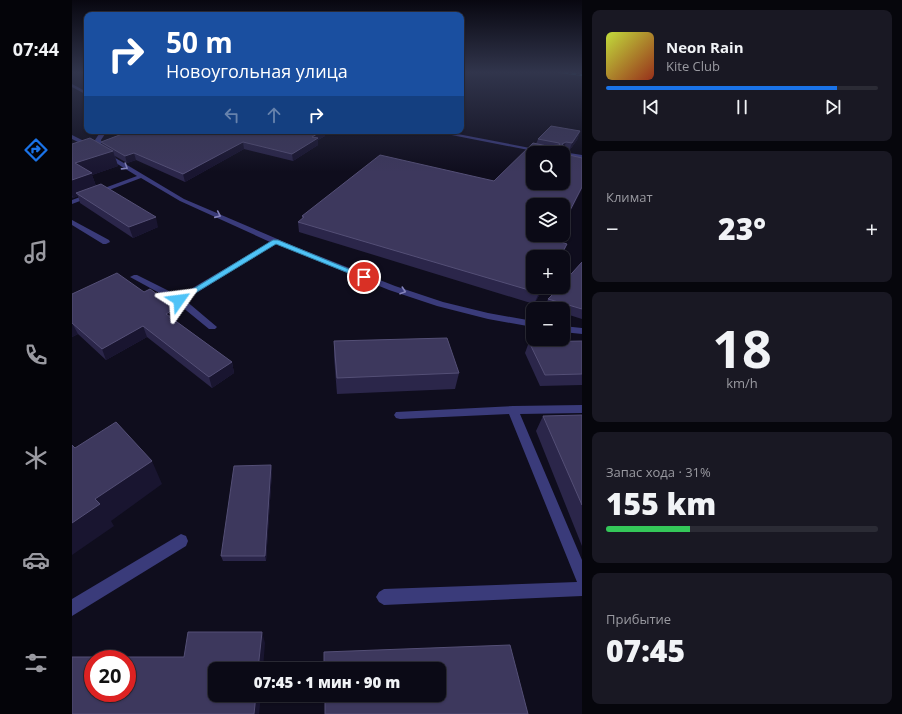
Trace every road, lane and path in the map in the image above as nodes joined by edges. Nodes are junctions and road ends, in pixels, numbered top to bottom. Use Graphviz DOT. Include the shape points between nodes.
graph roads {
  1 [pos="101,134"];
  2 [pos="450,134"];
  3 [pos="72,137"];
  4 [pos="526,148"];
  5 [pos="100,151"];
  6 [pos="570,155"];
  7 [pos="582,157"];
  8 [pos="141,176"];
  9 [pos="72,202"];
  10 [pos="72,222"];
  11 [pos="276,241"];
  12 [pos="106,242"];
  13 [pos="134,277"];
  14 [pos="179,300"];
  15 [pos="526,323"];
  16 [pos="212,327"];
  17 [pos="570,330"];
  18 [pos="582,331"];
  19 [pos="582,409"];
  20 [pos="513,410"];
  21 [pos="400,415"];
  22 [pos="181,541"];
  23 [pos="582,577"];
  24 [pos="582,589"];
  25 [pos="384,597"];
  26 [pos="72,608"];
  1 -- 5 [label="street" via="97,144"];
  2 -- 4 [label="street"];
  3 -- 5 [label="street"];
  5 -- 8 [label="street, one-way"];
  6 -- 7 [label="street"];
  8 -- 9 [label="street"];
  8 -- 11 [label="street, one-way" via="182,200"];
  10 -- 12 [label="street"];
  11 -- 14 [label="street"];
  11 -- 15 [label="street, one-way" via="392,288 440,304"];
  13 -- 14 [label="street"];
  14 -- 16 [label="street"];
  17 -- 18 [label="street"];
  19 -- 20 [label="street"];
  20 -- 21 [label="street"];
  20 -- 23 [label="street"];
  22 -- 26 [label="street"];
  24 -- 25 [label="street"];
}
